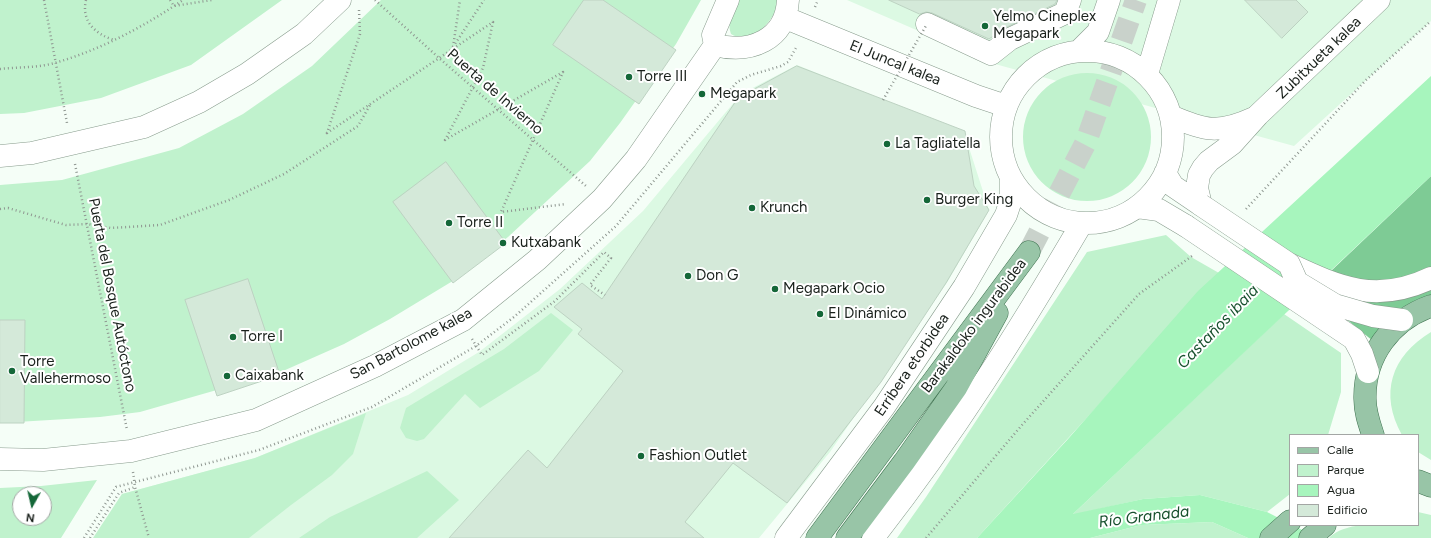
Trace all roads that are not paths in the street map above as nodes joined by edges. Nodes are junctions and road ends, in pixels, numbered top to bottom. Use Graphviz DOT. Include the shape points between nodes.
graph roads {
  1 [pos="728,0"];
  2 [pos="1070,0"];
  3 [pos="1110,0"];
  4 [pos="1169,0"];
  5 [pos="1379,0"];
  6 [pos="349,3"];
  7 [pos="787,9"];
  8 [pos="927,24"];
  9 [pos="715,45"];
  10 [pos="1080,50"];
  11 [pos="1147,74"];
  12 [pos="1006,106"];
  13 [pos="1258,115"];
  14 [pos="1171,116"];
  15 [pos="0,156"];
  16 [pos="1165,173"];
  17 [pos="1011,178"];
  18 [pos="1201,205"];
  19 [pos="1137,207"];
  20 [pos="1082,223"];
  21 [pos="1289,264"];
  22 [pos="1431,278"];
  23 [pos="1431,306"];
  24 [pos="1402,320"];
  25 [pos="1368,372"];
  26 [pos="1366,414"];
  27 [pos="1357,434"];
  28 [pos="1373,434"];
  29 [pos="0,459"];
  30 [pos="1419,481"];
  31 [pos="1431,487"];
  32 [pos="1419,488"];
  33 [pos="1289,522"];
  34 [pos="1324,526"];
  35 [pos="786,538"];
  36 [pos="817,538"];
  37 [pos="847,538"];
  38 [pos="873,538"];
  39 [pos="1271,538"];
  40 [pos="1310,538"];
  1 -- 9 [label="street, San Bartolome kalea" via="713,35"];
  2 -- 8 [label="street" via="1064,13 1010,39 990,54"];
  3 -- 10 [label="street" via="1098,32"];
  4 -- 11 [label="street"];
  5 -- 13 [label="street, Zubitxueta kalea"];
  6 -- 15 [label="street" via="246,74 199,102 144,127 32,153"];
  7 -- 9 [label="street" via="778,30 751,46 729,48"];
  7 -- 12 [label="street, El Juncal kalea" via="976,96"];
  9 -- 29 [label="street, San Bartolome kalea" via="636,159 602,199 537,260 463,320 375,366 256,420 131,451 43,460"];
  10 -- 11 [label="street" via="1104,52 1127,60"];
  10 -- 12 [label="street" via="1048,59 1035,68 1013,91"];
  11 -- 14 [label="street" via="1165,100"];
  12 -- 17 [label="street" via="1001,124 1000,143"];
  13 -- 14 [label="street, Zubitxueta kalea" via="1222,129 1204,128"];
  13 -- 18 [label="street, Zubitxueta kalea" via="1232,144 1203,168 1197,188"];
  14 -- 16 [label="street" via="1173,145"];
  16 -- 18 [label="street" via="1172,186"];
  16 -- 19 [label="street" via="1148,197"];
  17 -- 20 [label="street" via="1024,196 1040,210 1060,219"];
  17 -- 35 [label="street, Erribera etorbidea" via="1011,200 1006,215 964,288 884,407"];
  18 -- 21 [label="street, bridge"];
  19 -- 20 [label="street" via="1111,220"];
  19 -- 25 [label="street, bridge" via="1159,210 1186,226 1354,340"];
  20 -- 38 [label="street" via="976,395"];
  21 -- 22 [label="street" via="1330,283 1363,291 1392,291"];
  21 -- 24 [label="street, bridge" via="1297,282 1335,306 1373,316"];
  23 -- 24 [label="main road"];
  24 -- 25 [label="main road" via="1379,346"];
  25 -- 26 [label="main road"];
  26 -- 27 [label="main road"];
  26 -- 28 [label="main road"];
  30 -- 31 [label="main road"];
  31 -- 32 [label="main road"];
  33 -- 39 [label="main road"];
  34 -- 40 [label="main road"];
  36 -- 37 [label="main road, Barakaldoko ingurabidea" via="1029,252 956,388"];
}
